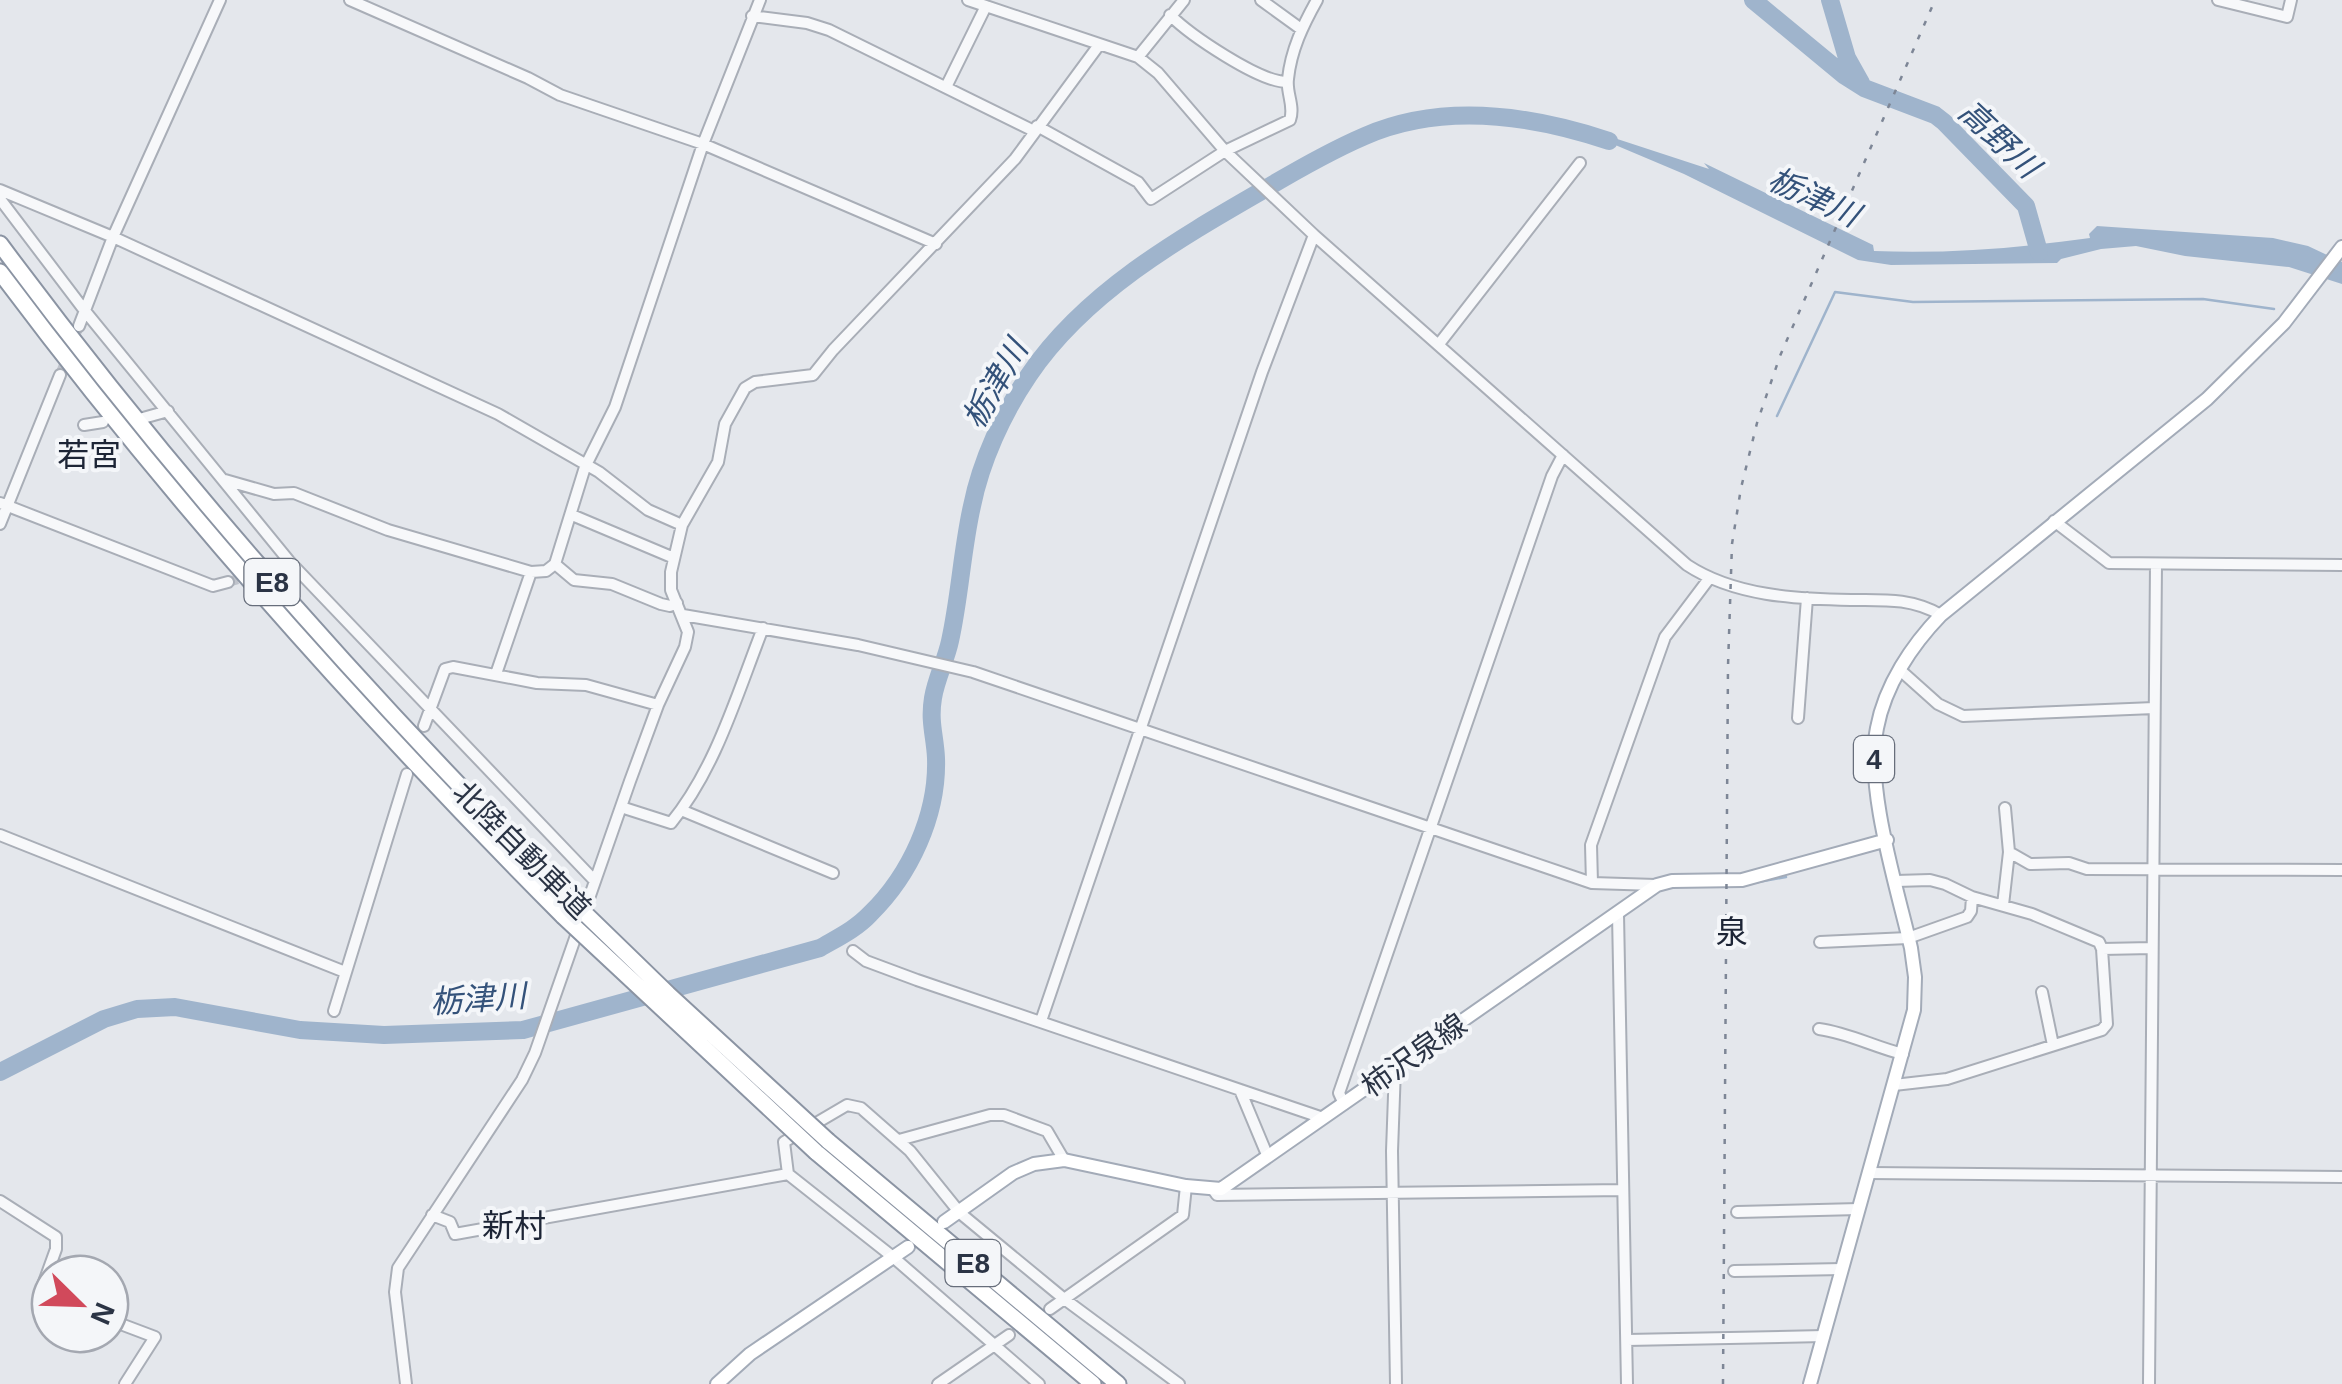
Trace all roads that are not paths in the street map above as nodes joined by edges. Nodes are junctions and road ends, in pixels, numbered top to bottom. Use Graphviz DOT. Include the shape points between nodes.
graph roads {
  1 [pos="220,0"];
  2 [pos="350,0"];
  3 [pos="760,0"];
  4 [pos="968,0"];
  5 [pos="1012,0"];
  6 [pos="1184,0"];
  7 [pos="1261,0"];
  8 [pos="1317,0"];
  9 [pos="2218,0"];
  10 [pos="2290,0"];
  11 [pos="986,6"];
  12 [pos="1006,12"];
  13 [pos="1170,15"];
  14 [pos="752,16"];
  15 [pos="1301,29"];
  16 [pos="1099,46"];
  17 [pos="1138,56"];
  18 [pos="1287,82"];
  19 [pos="946,88"];
  20 [pos="1036,129"];
  21 [pos="703,144"];
  22 [pos="1225,151"];
  23 [pos="1580,163"];
  24 [pos="0,190"];
  25 [pos="0,199"];
  26 [pos="1314,235"];
  27 [pos="113,237"];
  28 [pos="0,244"];
  29 [pos="936,244"];
  30 [pos="2342,247"];
  31 [pos="0,272"];
  32 [pos="85,311"];
  33 [pos="79,326"];
  34 [pos="1439,344"];
  35 [pos="60,375"];
  36 [pos="168,411"];
  37 [pos="143,418"];
  38 [pos="103,422"];
  39 [pos="84,426"];
  40 [pos="1562,455"];
  41 [pos="585,467"];
  42 [pos="226,480"];
  43 [pos="4,504"];
  44 [pos="572,515"];
  45 [pos="2054,521"];
  46 [pos="0,524"];
  47 [pos="682,526"];
  48 [pos="674,558"];
  49 [pos="289,561"];
  50 [pos="555,564"];
  51 [pos="2156,564"];
  52 [pos="2342,566"];
  53 [pos="277,568"];
  54 [pos="531,572"];
  55 [pos="1708,580"];
  56 [pos="228,582"];
  57 [pos="1806,598"];
  58 [pos="677,603"];
  59 [pos="683,615"];
  60 [pos="1941,615"];
  61 [pos="762,628"];
  62 [pos="1900,670"];
  63 [pos="496,674"];
  64 [pos="658,705"];
  65 [pos="2154,708"];
  66 [pos="429,710"];
  67 [pos="1798,718"];
  68 [pos="424,726"];
  69 [pos="1140,728"];
  70 [pos="407,774"];
  71 [pos="621,807"];
  72 [pos="2005,808"];
  73 [pos="680,810"];
  74 [pos="1428,828"];
  75 [pos="0,835"];
  76 [pos="1887,840"];
  77 [pos="2010,852"];
  78 [pos="2155,869"];
  79 [pos="2342,870"];
  80 [pos="833,873"];
  81 [pos="594,880"];
  82 [pos="1896,881"];
  83 [pos="1592,883"];
  84 [pos="1657,885"];
  85 [pos="1972,897"];
  86 [pos="2004,905"];
  87 [pos="1618,914"];
  88 [pos="1908,938"];
  89 [pos="1820,942"];
  90 [pos="2152,948"];
  91 [pos="2102,949"];
  92 [pos="852,951"];
  93 [pos="346,972"];
  94 [pos="2042,992"];
  95 [pos="334,1012"];
  96 [pos="1041,1021"];
  97 [pos="1819,1029"];
  98 [pos="2053,1044"];
  99 [pos="1903,1054"];
  100 [pos="1395,1068"];
  101 [pos="1894,1085"];
  102 [pos="1240,1090"];
  103 [pos="1344,1104"];
  104 [pos="1323,1118"];
  105 [pos="899,1140"];
  106 [pos="822,1147"];
  107 [pos="1268,1156"];
  108 [pos="1064,1160"];
  109 [pos="1869,1173"];
  110 [pos="788,1174"];
  111 [pos="2151,1175"];
  112 [pos="2342,1178"];
  113 [pos="1186,1186"];
  114 [pos="1210,1187"];
  115 [pos="1623,1190"];
  116 [pos="1394,1195"];
  117 [pos="0,1201"];
  118 [pos="1859,1209"];
  119 [pos="1737,1212"];
  120 [pos="960,1213"];
  121 [pos="432,1214"];
  122 [pos="944,1222"];
  123 [pos="908,1248"];
  124 [pos="54,1254"];
  125 [pos="893,1257"];
  126 [pos="1842,1269"];
  127 [pos="1734,1271"];
  128 [pos="1063,1298"];
  129 [pos="1050,1309"];
  130 [pos="130,1328"];
  131 [pos="1010,1335"];
  132 [pos="1824,1336"];
  133 [pos="1627,1340"];
  134 [pos="994,1346"];
  135 [pos="124,1384"];
  136 [pos="406,1384"];
  137 [pos="717,1384"];
  138 [pos="938,1384"];
  139 [pos="1039,1384"];
  140 [pos="1092,1384"];
  141 [pos="1118,1384"];
  142 [pos="1179,1384"];
  143 [pos="1396,1384"];
  144 [pos="1627,1384"];
  145 [pos="1810,1384"];
  146 [pos="2150,1384"];
  1 -- 27 [label="street"];
  2 -- 21 [label="street" via="560,96"];
  3 -- 14 [label="street"];
  4 -- 11 [label="street"];
  5 -- 12 [label="street"];
  6 -- 13 [label="street"];
  7 -- 15 [label="street"];
  8 -- 15 [label="street"];
  9 -- 10 [label="street" via="2287,17"];
  11 -- 12 [label="street"];
  11 -- 19 [label="street"];
  12 -- 16 [label="street"];
  13 -- 17 [label="street"];
  13 -- 18 [label="street" via="1203,42"];
  14 -- 19 [label="street" via="828,30"];
  14 -- 21 [label="street"];
  15 -- 18 [label="street"];
  16 -- 17 [label="street"];
  16 -- 20 [label="street"];
  17 -- 22 [label="street"];
  18 -- 22 [label="street" via="1290,120"];
  19 -- 20 [label="street"];
  20 -- 22 [label="street" via="1138,182 1151,199"];
  20 -- 29 [label="street"];
  21 -- 29 [label="street"];
  21 -- 41 [label="street" via="616,406"];
  22 -- 26 [label="street"];
  23 -- 34 [label="street"];
  24 -- 27 [label="street"];
  25 -- 32 [label="street"];
  26 -- 34 [label="street"];
  26 -- 69 [label="street"];
  27 -- 32 [label="street"];
  27 -- 41 [label="street" via="498,414"];
  28 -- 106 [label="highway, 北陸自動車道 / E8, bridge" via="252,558 402,726"];
  29 -- 47 [label="street" via="813,375 745,388 725,424 718,462"];
  30 -- 45 [label="main road, 4" via="2247,362"];
  31 -- 106 [label="highway, 北陸自動車道 / E8, bridge" via="150,464 391,738 562,916"];
  32 -- 33 [label="street"];
  32 -- 36 [label="street"];
  34 -- 40 [label="street"];
  35 -- 43 [label="street"];
  36 -- 37 [label="street"];
  36 -- 42 [label="street"];
  38 -- 39 [label="street"];
  40 -- 55 [label="street"];
  40 -- 74 [label="street"];
  41 -- 44 [label="street"];
  41 -- 47 [label="street"];
  42 -- 49 [label="street"];
  42 -- 54 [label="street" via="294,493 388,530"];
  43 -- 46 [label="street"];
  43 -- 56 [label="street" via="212,586"];
  44 -- 48 [label="street"];
  44 -- 50 [label="street"];
  45 -- 51 [label="street" via="2109,564"];
  45 -- 60 [label="main road, 4"];
  47 -- 48 [label="street"];
  48 -- 58 [label="street" via="671,590"];
  49 -- 53 [label="street"];
  49 -- 66 [label="street"];
  50 -- 54 [label="street"];
  50 -- 58 [label="street" via="574,580"];
  51 -- 52 [label="street"];
  51 -- 65 [label="street"];
  54 -- 63 [label="street"];
  55 -- 57 [label="street"];
  55 -- 83 [label="street" via="1665,637 1592,845"];
  57 -- 60 [label="street" via="1898,599"];
  57 -- 67 [label="street"];
  58 -- 59 [label="street"];
  59 -- 61 [label="street"];
  59 -- 64 [label="street" via="684,647"];
  60 -- 62 [label="main road, 4"];
  61 -- 69 [label="street" via="922,658"];
  61 -- 73 [label="street" via="720,738"];
  62 -- 65 [label="street" via="1938,704 1963,716"];
  62 -- 76 [label="main road, 4" via="1875,744"];
  63 -- 64 [label="street" via="586,686"];
  63 -- 66 [label="street" via="445,669"];
  64 -- 71 [label="street"];
  65 -- 78 [label="street"];
  66 -- 68 [label="street"];
  66 -- 81 [label="street"];
  69 -- 74 [label="street"];
  69 -- 96 [label="street"];
  70 -- 93 [label="street"];
  71 -- 73 [label="street" via="670,822"];
  71 -- 81 [label="street"];
  72 -- 77 [label="street"];
  73 -- 80 [label="street"];
  74 -- 83 [label="street"];
  74 -- 103 [label="street" via="1339,1093"];
  75 -- 93 [label="street"];
  76 -- 82 [label="main road, 4"];
  76 -- 84 [label="main road" via="1742,880"];
  77 -- 78 [label="street" via="2030,864"];
  77 -- 86 [label="street"];
  78 -- 79 [label="street"];
  78 -- 90 [label="street"];
  81 -- 121 [label="street" via="522,1080"];
  82 -- 85 [label="street" via="1930,880"];
  82 -- 88 [label="main road, 4"];
  83 -- 84 [label="street"];
  84 -- 87 [label="main road, 柿沢泉線"];
  85 -- 86 [label="street"];
  85 -- 88 [label="street" via="1967,918"];
  86 -- 91 [label="street" via="2099,942"];
  87 -- 100 [label="main road, 柿沢泉線"];
  87 -- 115 [label="street"];
  88 -- 89 [label="street"];
  88 -- 99 [label="main road, 4" via="1914,1010"];
  90 -- 91 [label="street"];
  90 -- 111 [label="street"];
  91 -- 98 [label="street" via="2107,1024"];
  92 -- 96 [label="street"];
  93 -- 95 [label="street"];
  94 -- 98 [label="street"];
  96 -- 102 [label="street"];
  97 -- 99 [label="street"];
  98 -- 101 [label="street" via="1947,1079"];
  99 -- 101 [label="main road, 4"];
  100 -- 103 [label="main road, 柿沢泉線"];
  100 -- 116 [label="street"];
  101 -- 109 [label="main road, 4"];
  102 -- 104 [label="street"];
  102 -- 107 [label="street"];
  103 -- 104 [label="main road, 柿沢泉線"];
  104 -- 107 [label="main road, 柿沢泉線"];
  105 -- 108 [label="street" via="1004,1115 1047,1131"];
  105 -- 110 [label="street" via="848,1106 784,1142"];
  105 -- 120 [label="street"];
  106 -- 140 [label="highway, 北陸自動車道 / E8"];
  106 -- 141 [label="highway, 北陸自動車道 / E8"];
  107 -- 114 [label="main road, 柿沢泉線" via="1220,1189"];
  108 -- 113 [label="main road, 柿沢泉線"];
  108 -- 120 [label="main road, 柿沢泉線" via="1013,1173"];
  109 -- 111 [label="street"];
  109 -- 118 [label="main road, 4"];
  110 -- 121 [label="street" via="456,1234 450,1222"];
  110 -- 125 [label="street"];
  111 -- 112 [label="street"];
  111 -- 146 [label="street"];
  113 -- 114 [label="main road, 柿沢泉線"];
  113 -- 128 [label="street" via="1183,1215"];
  114 -- 116 [label="street" via="1217,1195"];
  115 -- 116 [label="street"];
  115 -- 133 [label="street"];
  116 -- 143 [label="street"];
  117 -- 124 [label="street" via="56,1237"];
  118 -- 119 [label="street"];
  118 -- 126 [label="main road, 4"];
  120 -- 122 [label="main road, 柿沢泉線"];
  120 -- 128 [label="street"];
  121 -- 136 [label="street" via="398,1268"];
  123 -- 125 [label="main road"];
  125 -- 134 [label="street"];
  125 -- 137 [label="main road" via="750,1354"];
  126 -- 127 [label="street"];
  126 -- 132 [label="main road, 4"];
  128 -- 129 [label="street"];
  128 -- 142 [label="street"];
  130 -- 135 [label="street" via="155,1337"];
  131 -- 134 [label="street"];
  132 -- 133 [label="street"];
  132 -- 145 [label="main road, 4"];
  133 -- 144 [label="street"];
  134 -- 138 [label="street"];
  134 -- 139 [label="street"];
}
